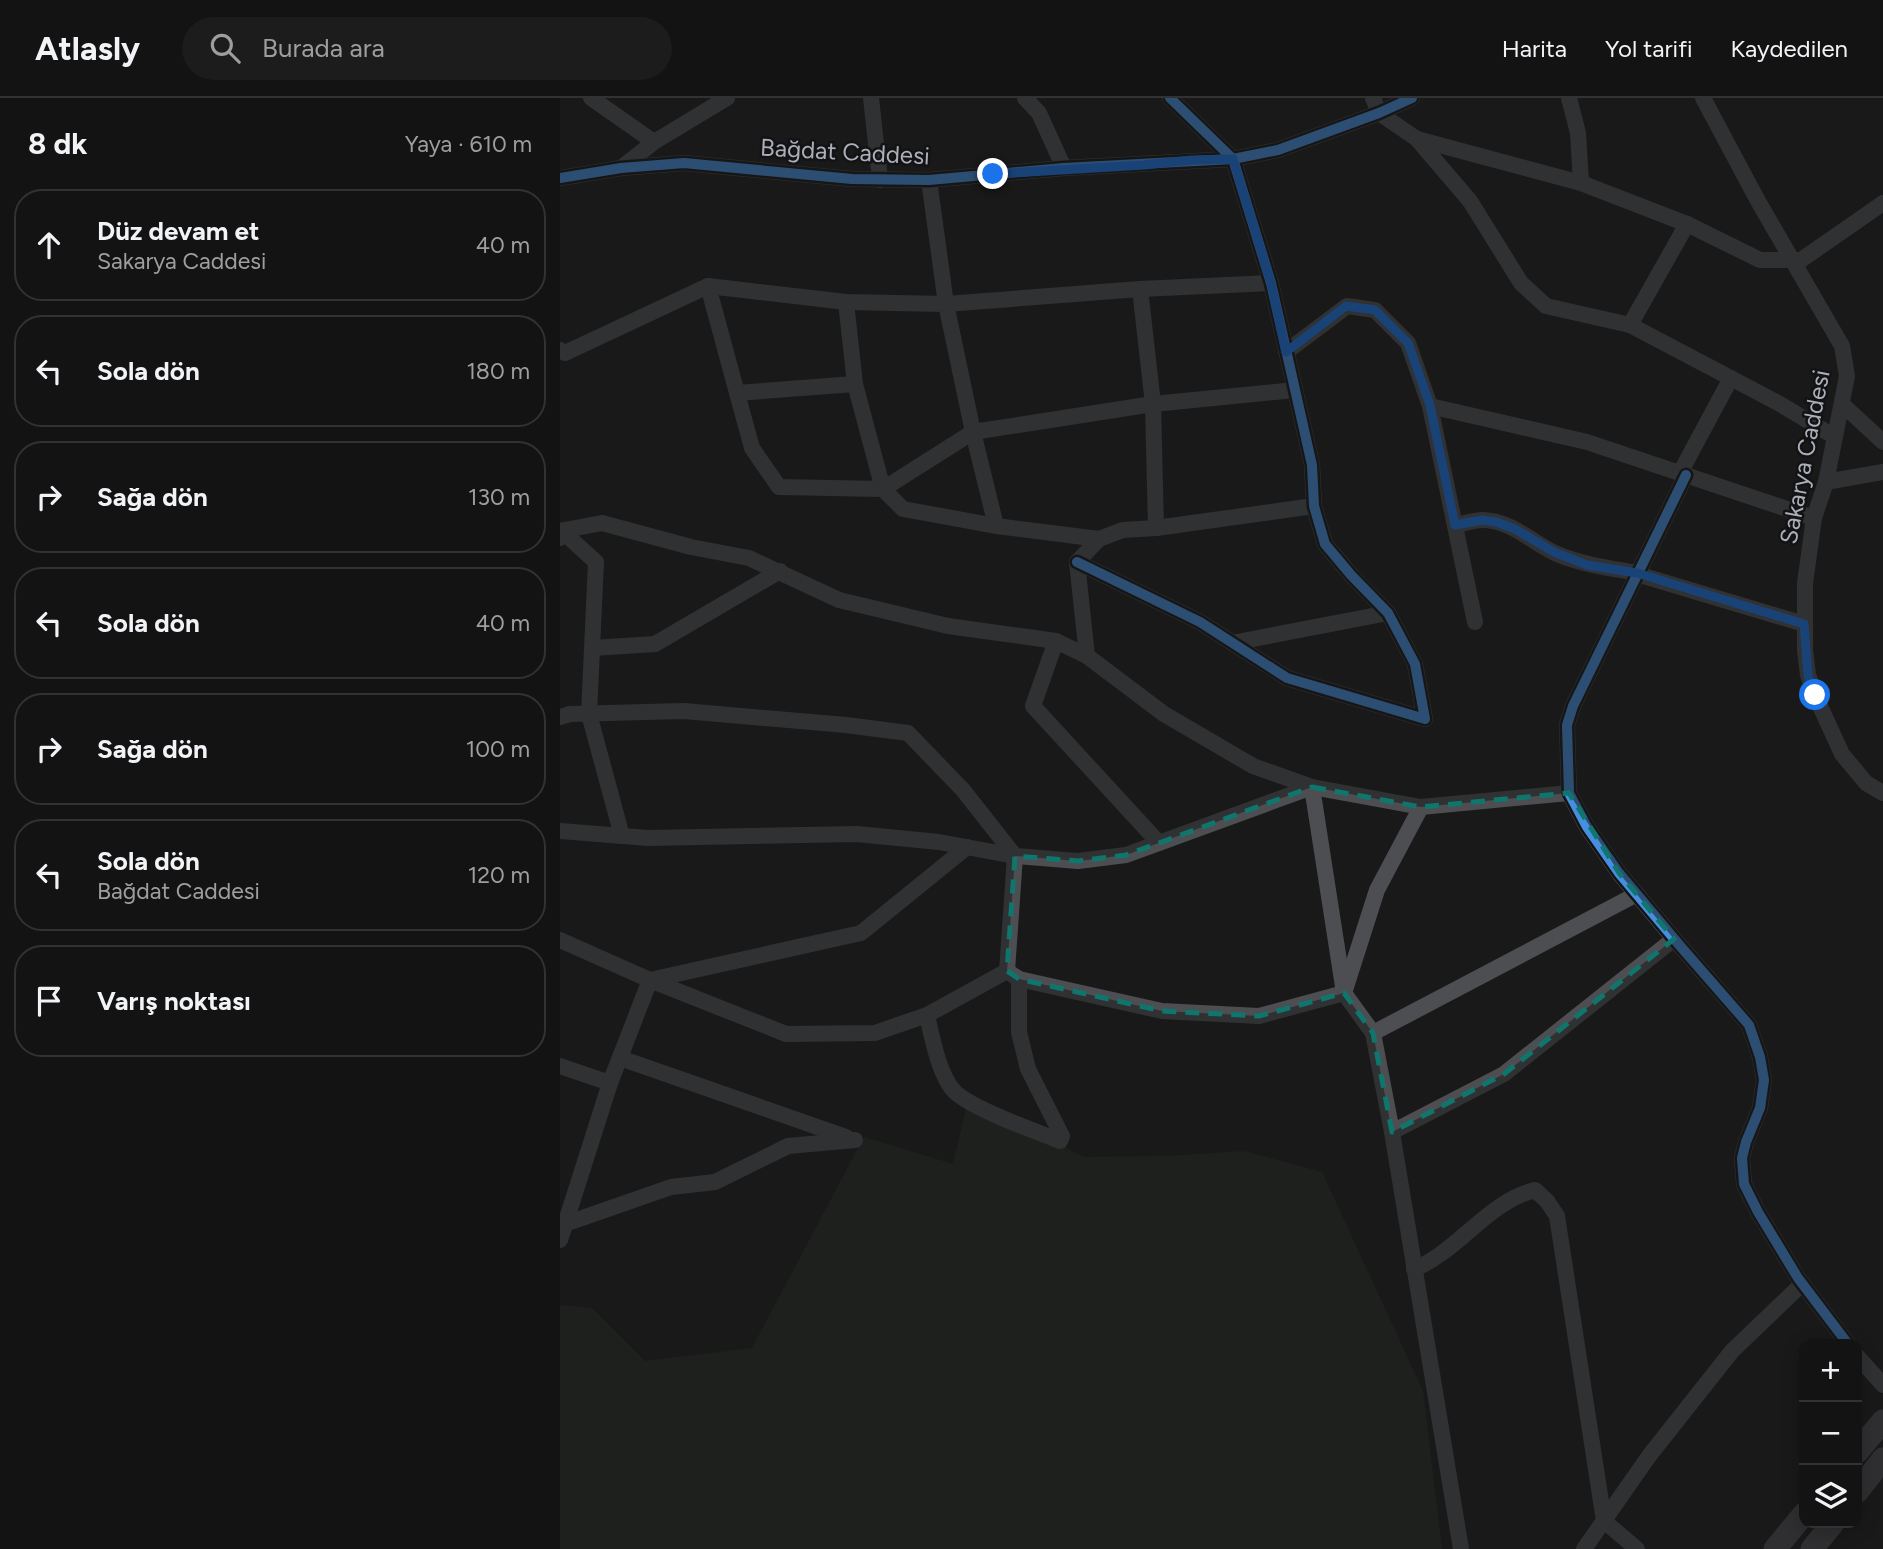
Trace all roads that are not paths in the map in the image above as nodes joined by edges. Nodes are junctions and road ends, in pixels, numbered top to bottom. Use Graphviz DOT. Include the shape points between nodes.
graph roads {
  1 [pos="591,98"];
  2 [pos="727,98"];
  3 [pos="871,98"];
  4 [pos="1025,98"];
  5 [pos="1170,98"];
  6 [pos="1412,98"];
  7 [pos="1569,98"];
  8 [pos="1703,98"];
  9 [pos="1376,105"];
  10 [pos="1417,139"];
  11 [pos="654,142"];
  12 [pos="1233,159"];
  13 [pos="621,168"];
  14 [pos="1064,168"];
  15 [pos="560,178"];
  16 [pos="880,180"];
  17 [pos="929,180"];
  18 [pos="1581,183"];
  19 [pos="1883,203"];
  20 [pos="1687,224"];
  21 [pos="1793,260"];
  22 [pos="1271,283"];
  23 [pos="708,286"];
  24 [pos="1140,289"];
  25 [pos="846,302"];
  26 [pos="946,304"];
  27 [pos="1630,325"];
  28 [pos="560,350"];
  29 [pos="1286,352"];
  30 [pos="1731,378"];
  31 [pos="855,384"];
  32 [pos="1295,390"];
  33 [pos="737,393"];
  34 [pos="1153,404"];
  35 [pos="1430,405"];
  36 [pos="1843,405"];
  37 [pos="973,432"];
  38 [pos="1835,437"];
  39 [pos="1883,442"];
  40 [pos="1883,472"];
  41 [pos="1683,474"];
  42 [pos="1826,482"];
  43 [pos="883,489"];
  44 [pos="1314,506"];
  45 [pos="1814,518"];
  46 [pos="1455,525"];
  47 [pos="996,526"];
  48 [pos="1156,528"];
  49 [pos="561,534"];
  50 [pos="1099,539"];
  51 [pos="1077,562"];
  52 [pos="780,571"];
  53 [pos="1637,573"];
  54 [pos="1388,613"];
  55 [pos="1475,622"];
  56 [pos="1804,624"];
  57 [pos="1056,641"];
  58 [pos="1232,643"];
  59 [pos="593,648"];
  60 [pos="1087,656"];
  61 [pos="589,714"];
  62 [pos="560,717"];
  63 [pos="1312,787"];
  64 [pos="1569,793"];
  65 [pos="1883,793"];
  66 [pos="1421,807"];
  67 [pos="560,831"];
  68 [pos="622,836"];
  69 [pos="1159,844"];
  70 [pos="967,847"];
  71 [pos="1015,856"];
  72 [pos="1637,894"];
  73 [pos="1674,939"];
  74 [pos="560,940"];
  75 [pos="1013,975"];
  76 [pos="650,980"];
  77 [pos="1344,993"];
  78 [pos="927,1015"];
  79 [pos="1373,1033"];
  80 [pos="620,1058"];
  81 [pos="560,1066"];
  82 [pos="610,1083"];
  83 [pos="1392,1132"];
  84 [pos="565,1224"];
  85 [pos="560,1240"];
  86 [pos="1414,1269"];
  87 [pos="1802,1283"];
  88 [pos="1844,1339"];
  89 [pos="1862,1362"];
  90 [pos="1883,1385"];
  91 [pos="1883,1421"];
  92 [pos="1862,1446"];
  93 [pos="1883,1459"];
  94 [pos="1862,1486"];
  95 [pos="1799,1520"];
  96 [pos="1604,1521"];
  97 [pos="1829,1528"];
  98 [pos="1461,1549"];
  99 [pos="1584,1549"];
  100 [pos="1637,1549"];
  101 [pos="1775,1549"];
  102 [pos="1812,1549"];
  1 -- 11 [label="street"];
  2 -- 11 [label="street"];
  3 -- 16 [label="street"];
  4 -- 14 [label="street" via="1039,113"];
  5 -- 12 [label="street"];
  6 -- 9 [label="street, Bağdat Caddesi"];
  7 -- 18 [label="street" via="1578,133"];
  8 -- 21 [label="street, Sakarya Caddesi"];
  9 -- 10 [label="street"];
  9 -- 12 [label="street, Bağdat Caddesi" via="1278,150"];
  10 -- 18 [label="street"];
  10 -- 27 [label="street" via="1470,201 1521,283 1546,306"];
  11 -- 13 [label="street"];
  12 -- 14 [label="street, Bağdat Caddesi"];
  12 -- 22 [label="street"];
  13 -- 15 [label="street, Bağdat Caddesi"];
  13 -- 16 [label="street, Bağdat Caddesi" via="684,163"];
  14 -- 17 [label="street, Bağdat Caddesi"];
  16 -- 17 [label="street, Bağdat Caddesi"];
  17 -- 26 [label="street"];
  18 -- 20 [label="street"];
  19 -- 21 [label="street" via="1801,260"];
  20 -- 21 [label="street" via="1760,260"];
  20 -- 27 [label="street"];
  21 -- 36 [label="street, Sakarya Caddesi" via="1842,346 1847,376"];
  22 -- 24 [label="street"];
  22 -- 29 [label="street"];
  23 -- 25 [label="street"];
  23 -- 28 [label="street" via="565,353"];
  23 -- 33 [label="street"];
  24 -- 26 [label="street"];
  24 -- 34 [label="street"];
  25 -- 26 [label="street"];
  25 -- 31 [label="street"];
  26 -- 37 [label="street"];
  27 -- 30 [label="street"];
  29 -- 32 [label="street"];
  29 -- 35 [label="street" via="1346,306 1375,310 1408,343"];
  30 -- 38 [label="street"];
  30 -- 41 [label="street"];
  31 -- 33 [label="street"];
  31 -- 43 [label="street"];
  32 -- 34 [label="street"];
  32 -- 44 [label="street" via="1312,465"];
  33 -- 43 [label="street" via="752,448 779,487"];
  34 -- 37 [label="street"];
  34 -- 48 [label="street"];
  35 -- 41 [label="street" via="1587,442"];
  35 -- 46 [label="street"];
  36 -- 38 [label="street, Sakarya Caddesi"];
  36 -- 39 [label="street"];
  37 -- 43 [label="street"];
  37 -- 47 [label="street"];
  38 -- 42 [label="street, Sakarya Caddesi"];
  40 -- 42 [label="street"];
  41 -- 45 [label="street"];
  41 -- 53 [label="street"];
  42 -- 45 [label="street, Sakarya Caddesi"];
  43 -- 47 [label="street" via="903,509"];
  44 -- 48 [label="street"];
  44 -- 54 [label="street" via="1325,544"];
  45 -- 56 [label="street, Sakarya Caddesi"];
  46 -- 53 [label="street" via="1496,522 1587,565"];
  46 -- 55 [label="street"];
  47 -- 50 [label="street"];
  48 -- 50 [label="street" via="1123,530"];
  49 -- 52 [label="street" via="602,523 749,558"];
  49 -- 59 [label="street" via="596,562"];
  50 -- 51 [label="street"];
  51 -- 58 [label="street" via="1200,622"];
  51 -- 60 [label="street"];
  52 -- 57 [label="street" via="839,600 948,626"];
  52 -- 59 [label="street" via="655,644"];
  53 -- 56 [label="street"];
  53 -- 64 [label="street" via="1567,725"];
  54 -- 58 [label="street"];
  54 -- 58 [label="street" via="1415,664 1425,719 1287,678"];
  56 -- 65 [label="street, Sakarya Caddesi" via="1808,676 1827,722 1853,768"];
  57 -- 60 [label="street"];
  57 -- 69 [label="street" via="1033,706"];
  59 -- 61 [label="street"];
  60 -- 63 [label="street" via="1164,713 1253,766"];
  61 -- 62 [label="street"];
  61 -- 68 [label="street"];
  61 -- 71 [label="street" via="684,711 908,733 963,790"];
  63 -- 66 [label="street"];
  63 -- 69 [label="street"];
  63 -- 77 [label="street"];
  64 -- 66 [label="street"];
  64 -- 72 [label="street" via="1587,827"];
  66 -- 77 [label="street" via="1377,890"];
  67 -- 68 [label="street"];
  68 -- 70 [label="street" via="858,834"];
  69 -- 71 [label="street" via="1126,855 1078,861"];
  70 -- 71 [label="street"];
  70 -- 76 [label="street" via="861,933"];
  71 -- 75 [label="street"];
  72 -- 73 [label="street"];
  72 -- 79 [label="street"];
  73 -- 83 [label="street" via="1504,1074"];
  73 -- 87 [label="street" via="1749,1025 1764,1080 1760,1108 1742,1158 1744,1184"];
  74 -- 76 [label="street"];
  75 -- 77 [label="street" via="1163,1011 1259,1016"];
  75 -- 78 [label="street"];
  75 -- 78 [label="street" via="1028,1069 1060,1140 978,1106 955,1091 938,1060"];
  76 -- 78 [label="street" via="786,1034 875,1033"];
  76 -- 80 [label="street"];
  77 -- 79 [label="street"];
  79 -- 83 [label="street"];
  80 -- 82 [label="street"];
  80 -- 84 [label="street" via="855,1140 788,1146 716,1182 671,1187"];
  81 -- 82 [label="street"];
  82 -- 84 [label="street"];
  83 -- 86 [label="street"];
  84 -- 85 [label="street"];
  86 -- 96 [label="street" via="1433,1262 1521,1194 1535,1190 1547,1201 1557,1216"];
  86 -- 98 [label="street"];
  87 -- 88 [label="street"];
  87 -- 96 [label="street" via="1732,1351"];
  89 -- 90 [label="street"];
  91 -- 92 [label="highway"];
  93 -- 94 [label="highway"];
  95 -- 101 [label="highway"];
  96 -- 99 [label="street"];
  96 -- 100 [label="street"];
  97 -- 102 [label="highway"];
}
